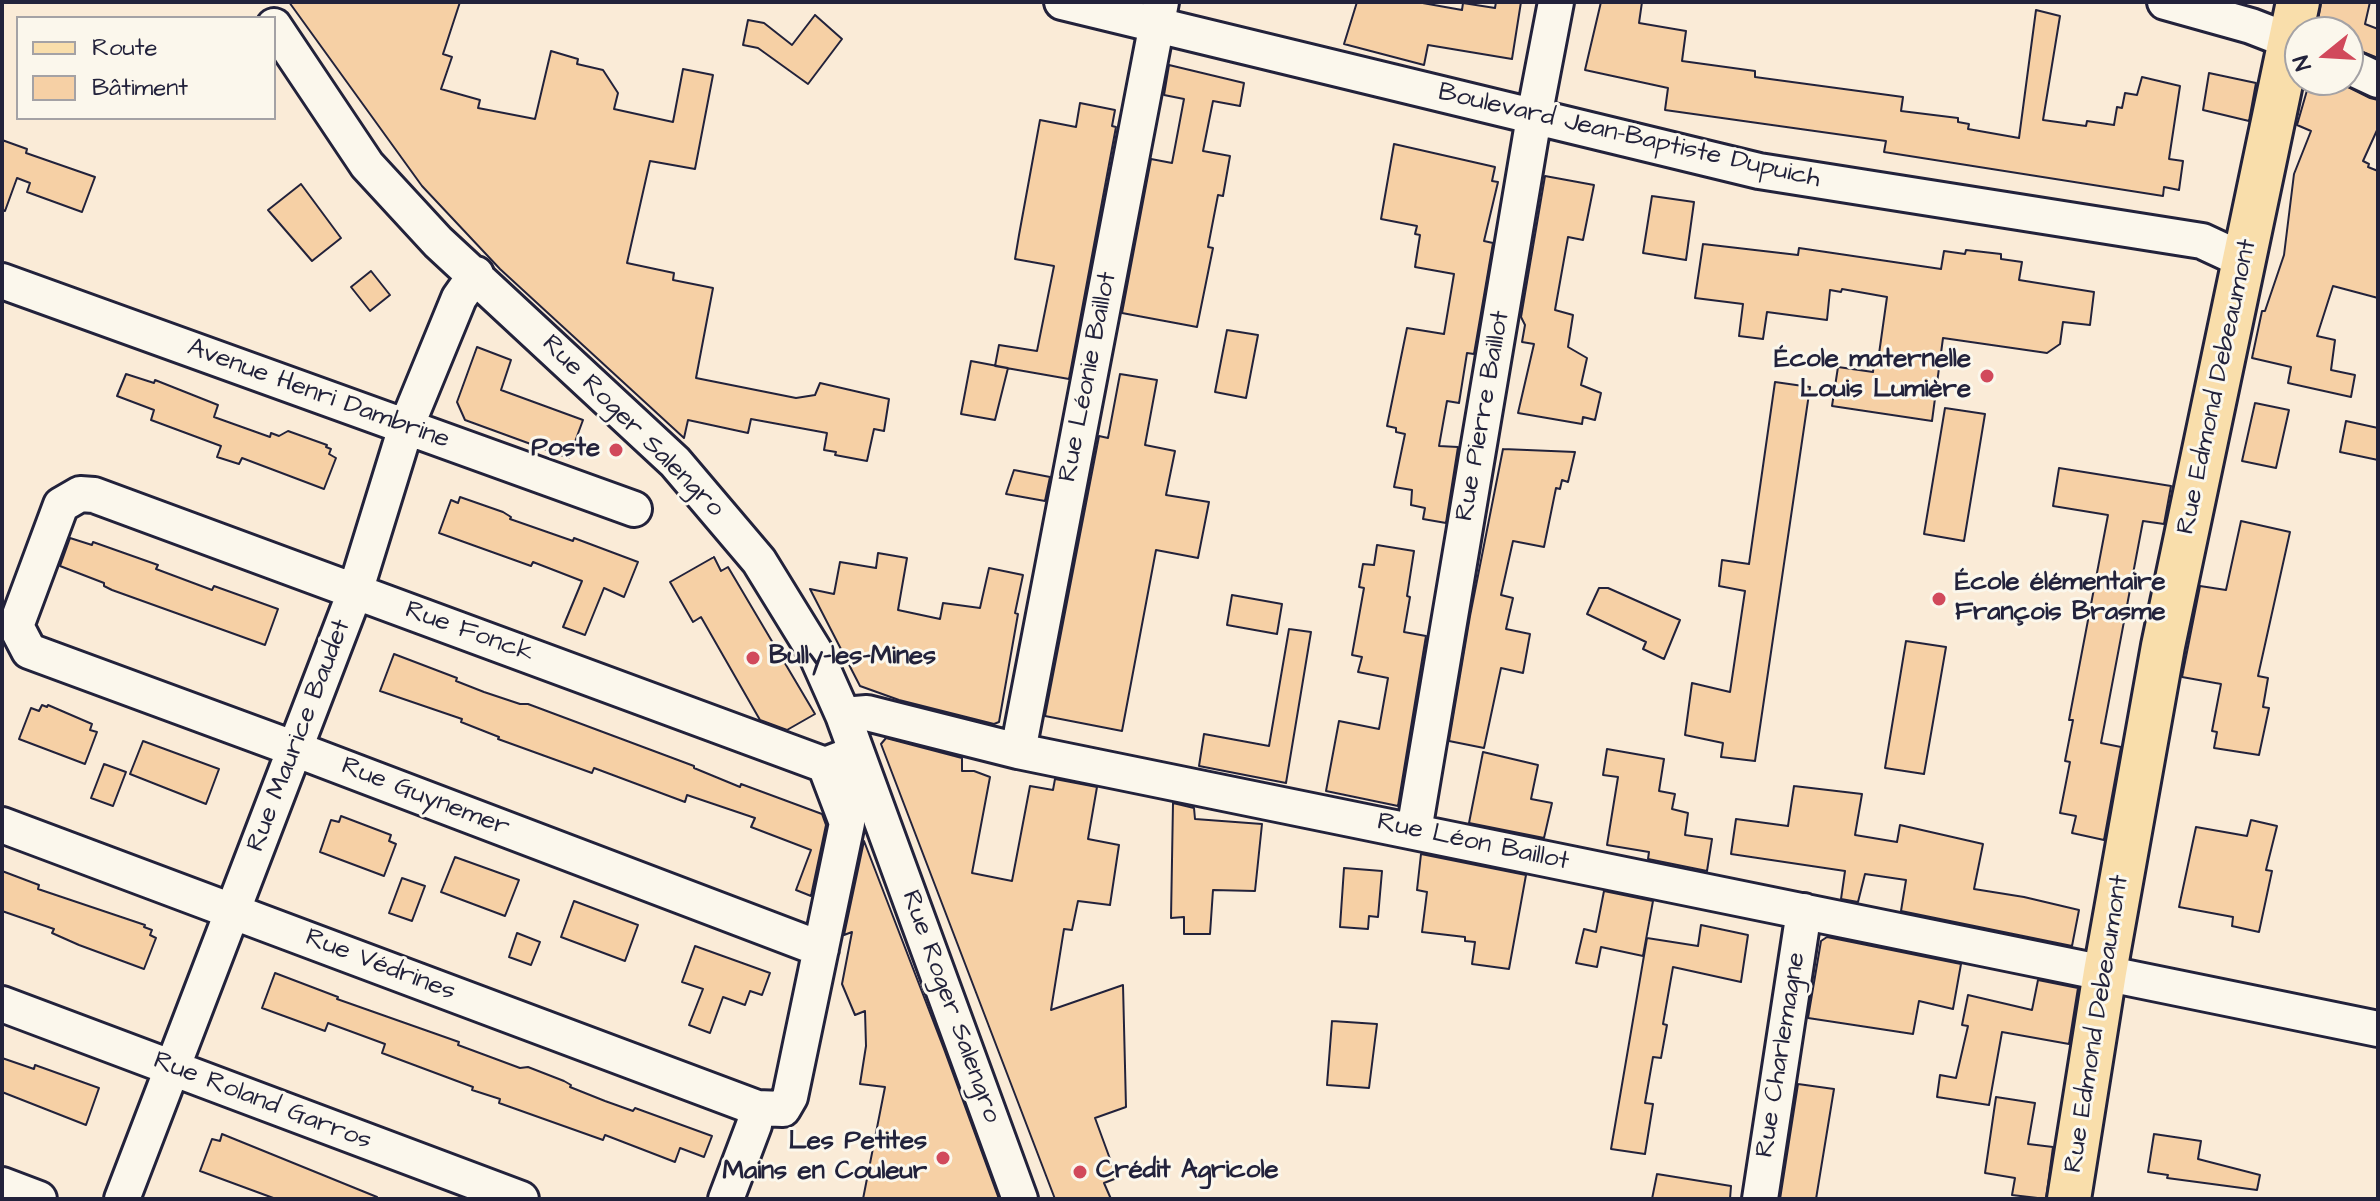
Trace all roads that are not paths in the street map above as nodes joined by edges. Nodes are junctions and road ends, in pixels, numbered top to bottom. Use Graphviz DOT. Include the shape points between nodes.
graph roads {
  1 [pos="1062,2"];
  2 [pos="1556,2"];
  3 [pos="2165,2"];
  4 [pos="1159,14"];
  5 [pos="2284,28"];
  6 [pos="276,29"];
  7 [pos="2284,84"];
  8 [pos="1534,117"];
  9 [pos="2245,261"];
  10 [pos="476,274"];
  11 [pos="2,281"];
  12 [pos="406,427"];
  13 [pos="80,494"];
  14 [pos="634,509"];
  15 [pos="355,592"];
  16 [pos="843,715"];
  17 [pos="295,749"];
  18 [pos="1018,751"];
  19 [pos="856,753"];
  20 [pos="825,765"];
  21 [pos="2,825"];
  22 [pos="1414,831"];
  23 [pos="234,911"];
  24 [pos="1804,911"];
  25 [pos="821,949"];
  26 [pos="2105,972"];
  27 [pos="2,1004"];
  28 [pos="2378,1029"];
  29 [pos="174,1069"];
  30 [pos="757,1108"];
  31 [pos="2,1185"];
  32 [pos="39,1199"];
  33 [pos="122,1199"];
  34 [pos="521,1199"];
  35 [pos="726,1199"];
  36 [pos="1020,1199"];
  37 [pos="1760,1199"];
  38 [pos="2069,1199"];
  1 -- 4 [label="street, Boulevard Jean-Baptiste Dupuich"];
  2 -- 8 [label="street, Rue Pierre Baillot"];
  3 -- 5 [label="street" via="2251,26"];
  4 -- 8 [label="street, Boulevard Jean-Baptiste Dupuich"];
  4 -- 18 [label="street, Rue Léonie Baillot"];
  6 -- 10 [label="street, Rue Roger Salengro" via="367,165 438,242"];
  7 -- 9 [label="main road, Rue Edmond Debeaumont"];
  8 -- 9 [label="street, Boulevard Jean-Baptiste Dupuich" via="1759,171 2202,241"];
  8 -- 22 [label="street, Rue Pierre Baillot"];
  9 -- 26 [label="main road, Rue Edmond Debeaumont" via="2163,646"];
  10 -- 12 [label="street, Rue Maurice Baudet" via="459,298"];
  10 -- 16 [label="street, Rue Roger Salengro" via="675,462 741,536 815,652"];
  11 -- 12 [label="street, Avenue Henri Dambrine"];
  12 -- 14 [label="street, Avenue Henri Dambrine"];
  12 -- 15 [label="street, Rue Maurice Baudet"];
  13 -- 15 [label="street, Rue Fonck"];
  13 -- 17 [label="street, Rue Guynemer" via="61,505 16,626 29,651"];
  15 -- 17 [label="street, Rue Maurice Baudet"];
  15 -- 20 [label="street, Rue Fonck"];
  16 -- 18 [label="street, Rue Léon Baillot" via="867,713"];
  16 -- 19 [label="street, Rue Roger Salengro"];
  17 -- 23 [label="street, Rue Maurice Baudet"];
  17 -- 25 [label="street, Rue Guynemer"];
  18 -- 22 [label="street, Rue Léon Baillot"];
  19 -- 20 [label="street"];
  19 -- 36 [label="street, Rue Roger Salengro"];
  20 -- 25 [label="street" via="847,823"];
  21 -- 23 [label="street, Rue Védrines"];
  22 -- 24 [label="street, Rue Léon Baillot"];
  23 -- 29 [label="street, Rue Maurice Baudet"];
  23 -- 30 [label="street, Rue Védrines"];
  24 -- 26 [label="street, Rue Léon Baillot"];
  24 -- 37 [label="street, Rue Charlemagne"];
  25 -- 30 [label="street" via="790,1097 783,1109"];
  26 -- 28 [label="street, Rue Léon Baillot"];
  26 -- 38 [label="main road, Rue Edmond Debeaumont"];
  27 -- 29 [label="street, Rue Roland Garros"];
  29 -- 33 [label="street, Rue Maurice Baudet"];
  29 -- 34 [label="street, Rue Roland Garros"];
  30 -- 35 [label="street"];
  31 -- 32 [label="street"];
}
